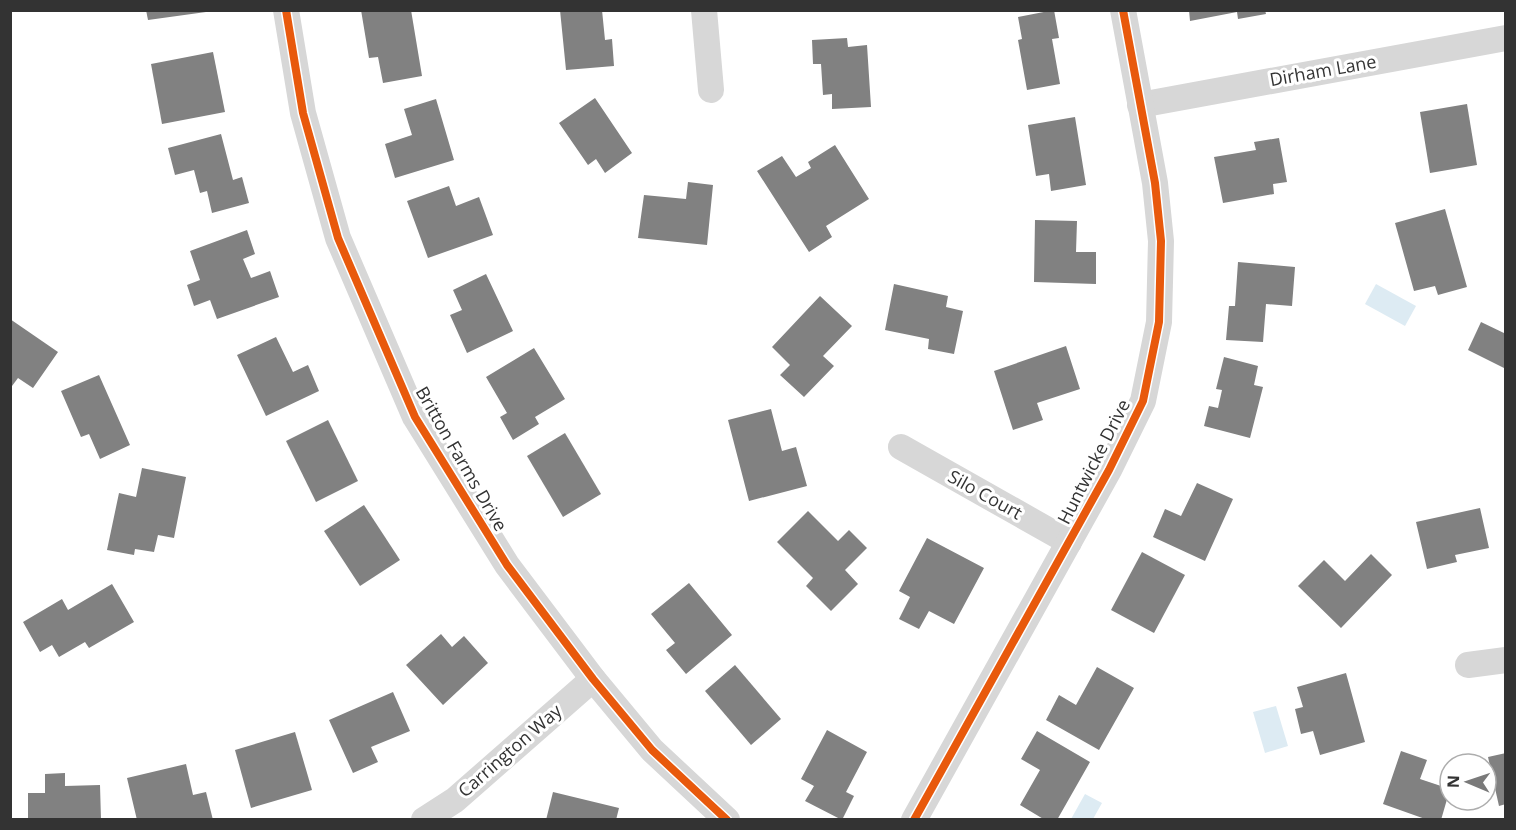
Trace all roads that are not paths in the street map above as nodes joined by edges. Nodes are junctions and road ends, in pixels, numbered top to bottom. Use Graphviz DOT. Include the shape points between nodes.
graph roads {
  1 [pos="286,10"];
  2 [pos="704,10"];
  3 [pos="1123,10"];
  4 [pos="1506,38"];
  5 [pos="711,90"];
  6 [pos="1140,105"];
  7 [pos="901,447"];
  8 [pos="1069,542"];
  9 [pos="1506,660"];
  10 [pos="1468,665"];
  11 [pos="592,679"];
  12 [pos="424,819"];
  13 [pos="727,819"];
  14 [pos="914,819"];
  1 -- 11 [label="street, Britton Farms Drive" via="303,113 338,238 415,417 507,565"];
  2 -- 5 [label="street"];
  3 -- 6 [label="street, Huntwicke Drive"];
  4 -- 6 [label="street, Dirham Lane"];
  6 -- 8 [label="street, Huntwicke Drive" via="1161,241 1159,322 1143,401"];
  7 -- 8 [label="street, Silo Court"];
  8 -- 14 [label="street, Huntwicke Drive"];
  9 -- 10 [label="street"];
  11 -- 12 [label="street, Carrington Way" via="454,801"];
  11 -- 13 [label="street, Britton Farms Drive" via="651,750"];
}
